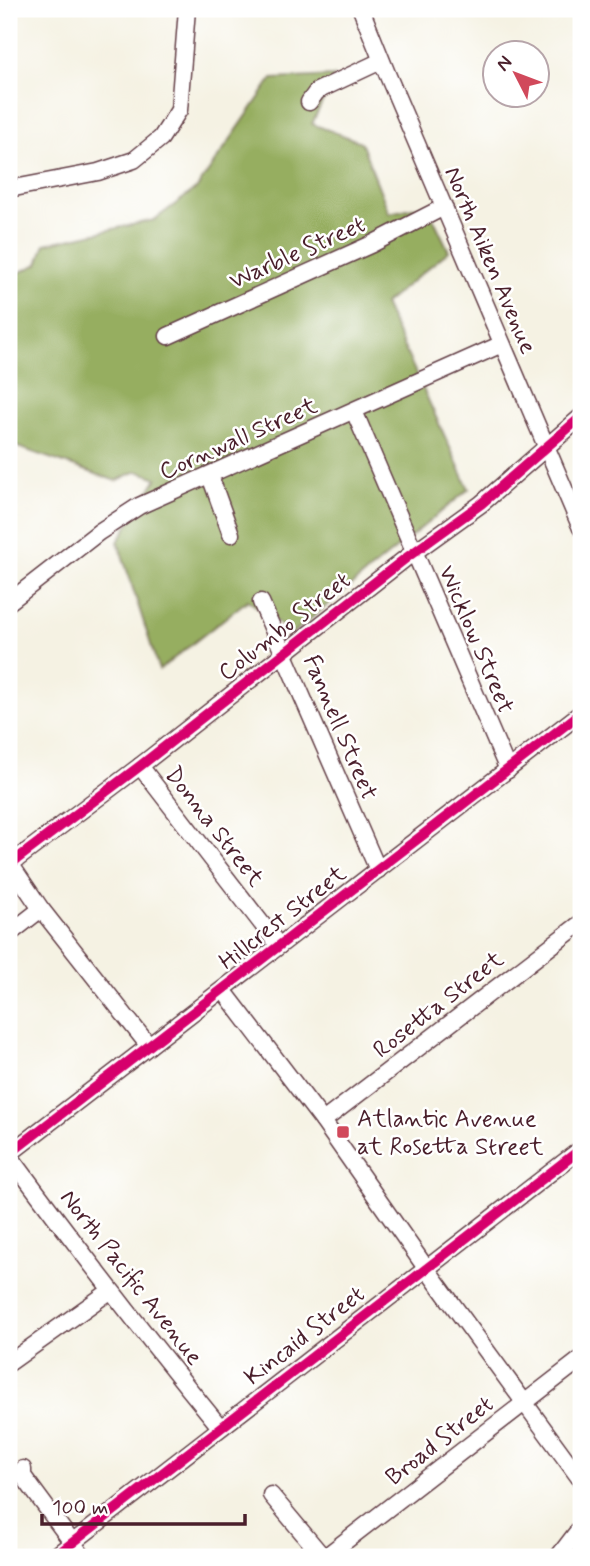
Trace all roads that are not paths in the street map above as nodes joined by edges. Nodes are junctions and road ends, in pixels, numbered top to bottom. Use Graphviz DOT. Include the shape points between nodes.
graph roads {
  1 [pos="187,9"];
  2 [pos="361,9"];
  3 [pos="381,61"];
  4 [pos="309,102"];
  5 [pos="9,189"];
  6 [pos="444,208"];
  7 [pos="168,336"];
  8 [pos="502,344"];
  9 [pos="354,411"];
  10 [pos="581,417"];
  11 [pos="547,447"];
  12 [pos="210,476"];
  13 [pos="581,528"];
  14 [pos="231,534"];
  15 [pos="414,552"];
  16 [pos="9,602"];
  17 [pos="261,602"];
  18 [pos="284,652"];
  19 [pos="581,713"];
  20 [pos="140,766"];
  21 [pos="508,770"];
  22 [pos="9,864"];
  23 [pos="378,870"];
  24 [pos="41,909"];
  25 [pos="581,923"];
  26 [pos="9,934"];
  27 [pos="279,946"];
  28 [pos="223,990"];
  29 [pos="149,1046"];
  30 [pos="323,1121"];
  31 [pos="581,1149"];
  32 [pos="9,1154"];
  33 [pos="426,1268"];
  34 [pos="110,1291"];
  35 [pos="581,1359"];
  36 [pos="9,1363"];
  37 [pos="525,1403"];
  38 [pos="220,1427"];
  39 [pos="23,1469"];
  40 [pos="581,1480"];
  41 [pos="271,1495"];
  42 [pos="581,1527"];
  43 [pos="72,1544"];
  44 [pos="54,1557"];
  45 [pos="83,1557"];
  46 [pos="324,1557"];
  47 [pos="558,1557"];
  1 -- 5 [label="street" via="179,110 161,138 134,160 98,172"];
  2 -- 3 [label="street, North Aiken Avenue"];
  3 -- 4 [label="street" via="317,91"];
  3 -- 6 [label="street, North Aiken Avenue"];
  6 -- 7 [label="street, Warble Street"];
  6 -- 8 [label="street, North Aiken Avenue"];
  8 -- 9 [label="street, Cornwall Street"];
  8 -- 11 [label="street, North Aiken Avenue"];
  9 -- 12 [label="street, Cornwall Street"];
  9 -- 15 [label="street, Wicklow Street"];
  10 -- 11 [label="street, Columbo Street"];
  11 -- 13 [label="street, North Aiken Avenue"];
  11 -- 15 [label="street, Columbo Street" via="481,504"];
  12 -- 14 [label="street"];
  12 -- 16 [label="street, Cornwall Street" via="139,506"];
  15 -- 18 [label="street, Columbo Street"];
  15 -- 21 [label="street, Wicklow Street"];
  17 -- 18 [label="street, Fannell Street"];
  18 -- 20 [label="street, Columbo Street"];
  18 -- 23 [label="street, Fannell Street"];
  19 -- 21 [label="street, Hillcrest Street"];
  20 -- 22 [label="street, Columbo Street"];
  20 -- 27 [label="street, Donna Street"];
  21 -- 23 [label="street, Hillcrest Street"];
  22 -- 24 [label="street"];
  23 -- 27 [label="street, Hillcrest Street"];
  24 -- 26 [label="street"];
  24 -- 29 [label="street"];
  25 -- 30 [label="street, Rosetta Street"];
  27 -- 28 [label="street, Hillcrest Street"];
  28 -- 29 [label="street, Hillcrest Street"];
  28 -- 30 [label="street"];
  29 -- 32 [label="street, Hillcrest Street"];
  30 -- 33 [label="street"];
  31 -- 33 [label="street, Kincaid Street"];
  32 -- 34 [label="street, North Pacific Avenue"];
  33 -- 37 [label="street"];
  33 -- 38 [label="street, Kincaid Street"];
  34 -- 36 [label="street"];
  34 -- 38 [label="street, North Pacific Avenue"];
  35 -- 37 [label="street, Broad Street"];
  37 -- 40 [label="street"];
  37 -- 46 [label="street, Broad Street"];
  38 -- 43 [label="street, Kincaid Street"];
  39 -- 43 [label="street" via="23,1476"];
  41 -- 46 [label="street"];
  42 -- 47 [label="street"];
  43 -- 44 [label="street, Kincaid Street"];
  43 -- 45 [label="street"];
}
